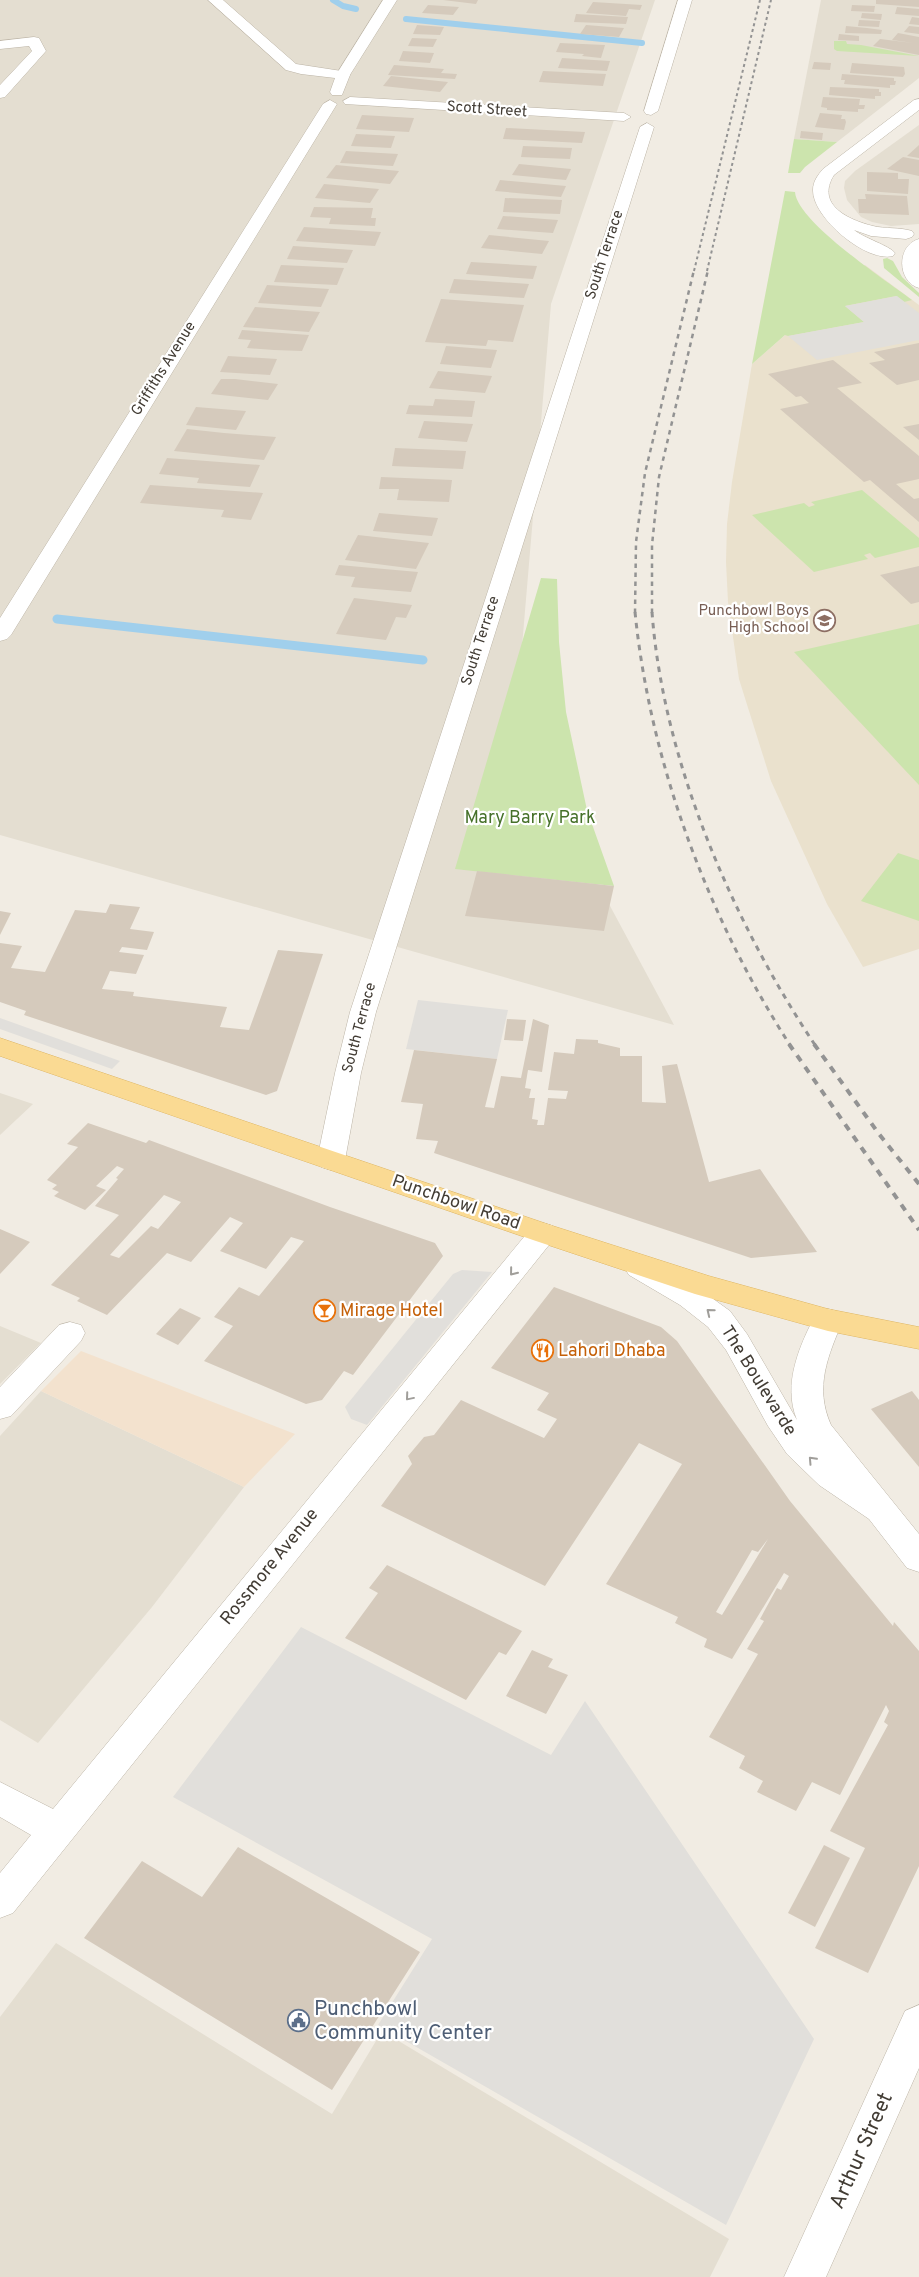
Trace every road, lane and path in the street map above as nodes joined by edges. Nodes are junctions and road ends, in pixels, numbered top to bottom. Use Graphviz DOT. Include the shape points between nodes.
graph roads {
  1 [pos="215,0"];
  2 [pos="390,0"];
  3 [pos="685,0"];
  4 [pos="0,45"];
  5 [pos="343,74"];
  6 [pos="0,94"];
  7 [pos="333,98"];
  8 [pos="919,103"];
  9 [pos="649,119"];
  10 [pos="834,217"];
  11 [pos="913,239"];
  12 [pos="887,253"];
  13 [pos="919,283"];
  14 [pos="0,635"];
  15 [pos="0,1047"];
  16 [pos="332,1160"];
  17 [pos="542,1233"];
  18 [pos="630,1262"];
  19 [pos="828,1320"];
  20 [pos="70,1333"];
  21 [pos="918,1337"];
  22 [pos="0,1407"];
  23 [pos="879,1510"];
  24 [pos="919,1558"];
  25 [pos="0,1798"];
  26 [pos="57,1830"];
  27 [pos="0,1902"];
  28 [pos="919,2024"];
  29 [pos="805,2277"];
  1 -- 5 [label="street" via="291,67"];
  2 -- 5 [label="street, Griffiths Avenue"];
  3 -- 9 [label="street, South Terrace"];
  4 -- 6 [label="street" via="34,41 39,51"];
  5 -- 7 [label="street, Griffiths Avenue"];
  7 -- 9 [label="street, Scott Street" via="348,94 352,98 350,101"];
  7 -- 14 [label="street, Griffiths Avenue"];
  8 -- 10 [label="street" via="828,172 822,180 821,198"];
  9 -- 16 [label="street, South Terrace" via="363,1012"];
  10 -- 11 [label="street" via="871,231"];
  10 -- 12 [label="street" via="840,228 851,236"];
  11 -- 13 [label="street" via="908,261 913,277"];
  15 -- 16 [label="main road, Punchbowl Road"];
  16 -- 17 [label="main road, Punchbowl Road"];
  17 -- 18 [label="main road, Punchbowl Road"];
  17 -- 26 [label="street, Rossmore Avenue, one-way"];
  18 -- 19 [label="main road, Punchbowl Road"];
  23 -- 18 [label="street, The Boulevarde, one-way" via="820,1468 804,1452 771,1404 736,1339 720,1320 689,1297"];
  19 -- 21 [label="main road, Punchbowl Road"];
  19 -- 23 [label="street, The Boulevarde" via="806,1374 806,1404 818,1432"];
  20 -- 22 [label="street"];
  23 -- 24 [label="street, The Boulevarde"];
  25 -- 26 [label="street"];
  26 -- 27 [label="street, Rossmore Avenue"];
  28 -- 29 [label="street, Arthur Street"];
}
